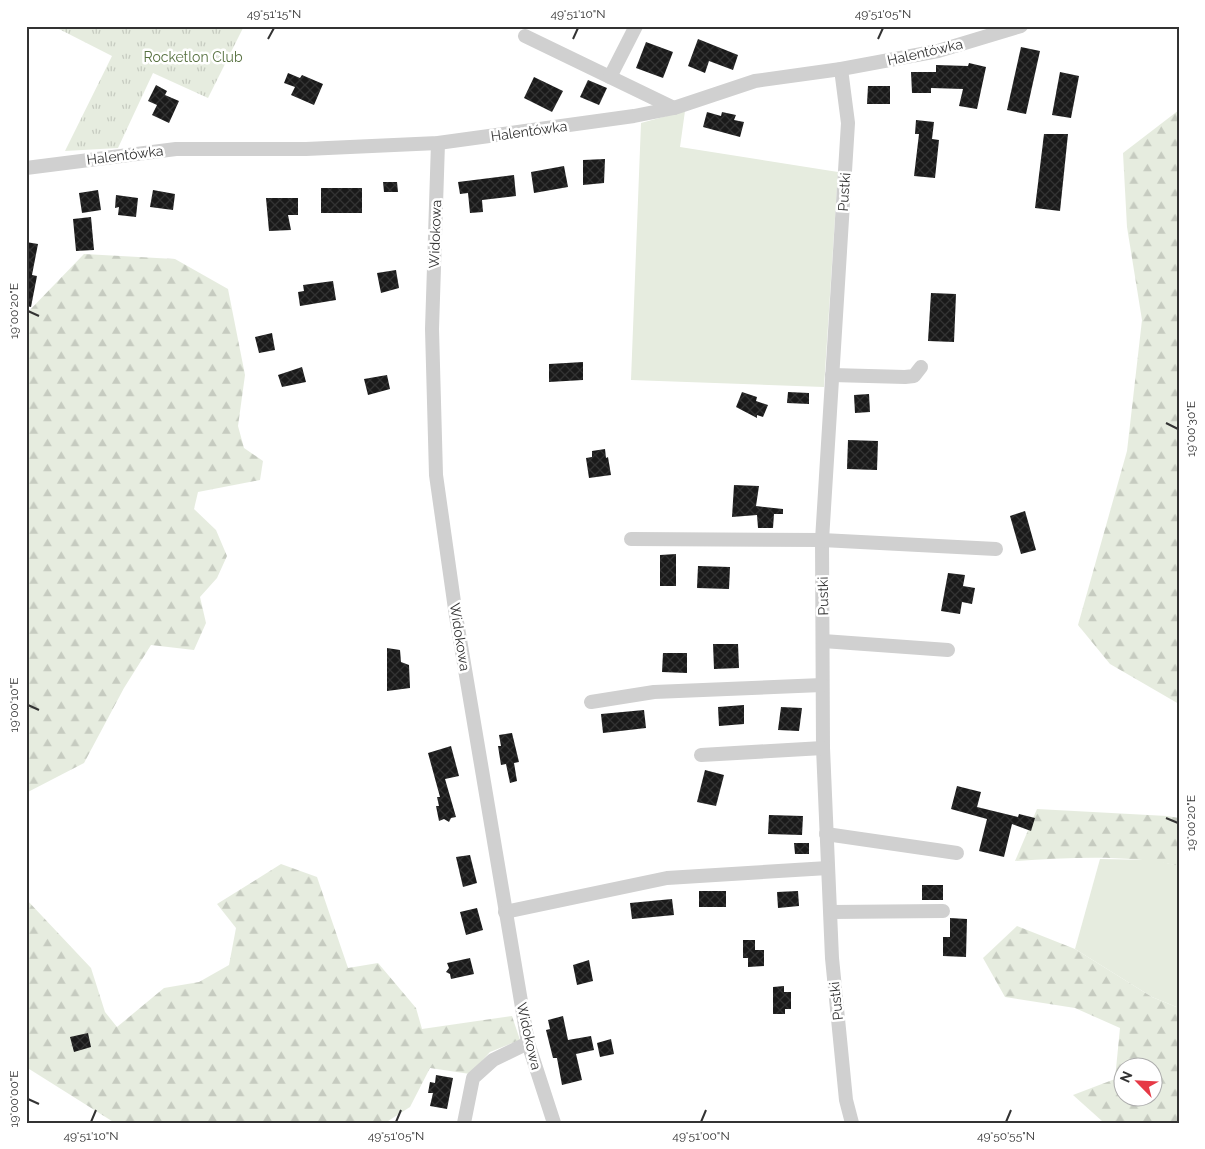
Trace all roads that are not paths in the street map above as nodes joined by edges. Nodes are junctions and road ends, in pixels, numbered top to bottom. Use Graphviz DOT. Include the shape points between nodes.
graph roads {
  1 [pos="636,26"];
  2 [pos="1021,26"];
  3 [pos="525,36"];
  4 [pos="841,69"];
  5 [pos="610,77"];
  6 [pos="674,108"];
  7 [pos="438,143"];
  8 [pos="26,168"];
  9 [pos="921,367"];
  10 [pos="832,376"];
  11 [pos="630,539"];
  12 [pos="822,540"];
  13 [pos="996,549"];
  14 [pos="823,641"];
  15 [pos="948,650"];
  16 [pos="822,685"];
  17 [pos="591,702"];
  18 [pos="823,748"];
  19 [pos="700,755"];
  20 [pos="826,834"];
  21 [pos="957,853"];
  22 [pos="828,868"];
  23 [pos="943,911"];
  24 [pos="505,912"];
  25 [pos="831,912"];
  26 [pos="528,1043"];
  27 [pos="464,1123"];
  28 [pos="554,1123"];
  29 [pos="852,1123"];
  1 -- 5 [label="street"];
  2 -- 4 [label="street, Halentówka" via="938,51"];
  3 -- 5 [label="street"];
  4 -- 6 [label="street, Halentówka" via="755,81"];
  4 -- 10 [label="street, Pustki" via="848,124"];
  5 -- 6 [label="street"];
  6 -- 7 [label="street, Halentówka"];
  7 -- 8 [label="street, Halentówka" via="306,149 176,149"];
  7 -- 24 [label="street, Widokowa" via="432,330 436,475"];
  9 -- 10 [label="street" via="914,376 905,377"];
  10 -- 12 [label="street, Pustki"];
  11 -- 12 [label="street"];
  12 -- 13 [label="street"];
  12 -- 14 [label="street, Pustki"];
  14 -- 15 [label="street"];
  14 -- 16 [label="street, Pustki"];
  16 -- 17 [label="street" via="654,692"];
  16 -- 18 [label="street, Pustki"];
  18 -- 19 [label="street"];
  18 -- 20 [label="street, Pustki"];
  20 -- 21 [label="street"];
  20 -- 22 [label="street, Pustki"];
  22 -- 24 [label="street" via="667,878"];
  22 -- 25 [label="street, Pustki"];
  23 -- 25 [label="street"];
  24 -- 26 [label="street, Widokowa"];
  25 -- 29 [label="street, Pustki" via="846,1100"];
  26 -- 27 [label="street" via="493,1060 473,1078"];
  26 -- 28 [label="street, Widokowa"];
}
